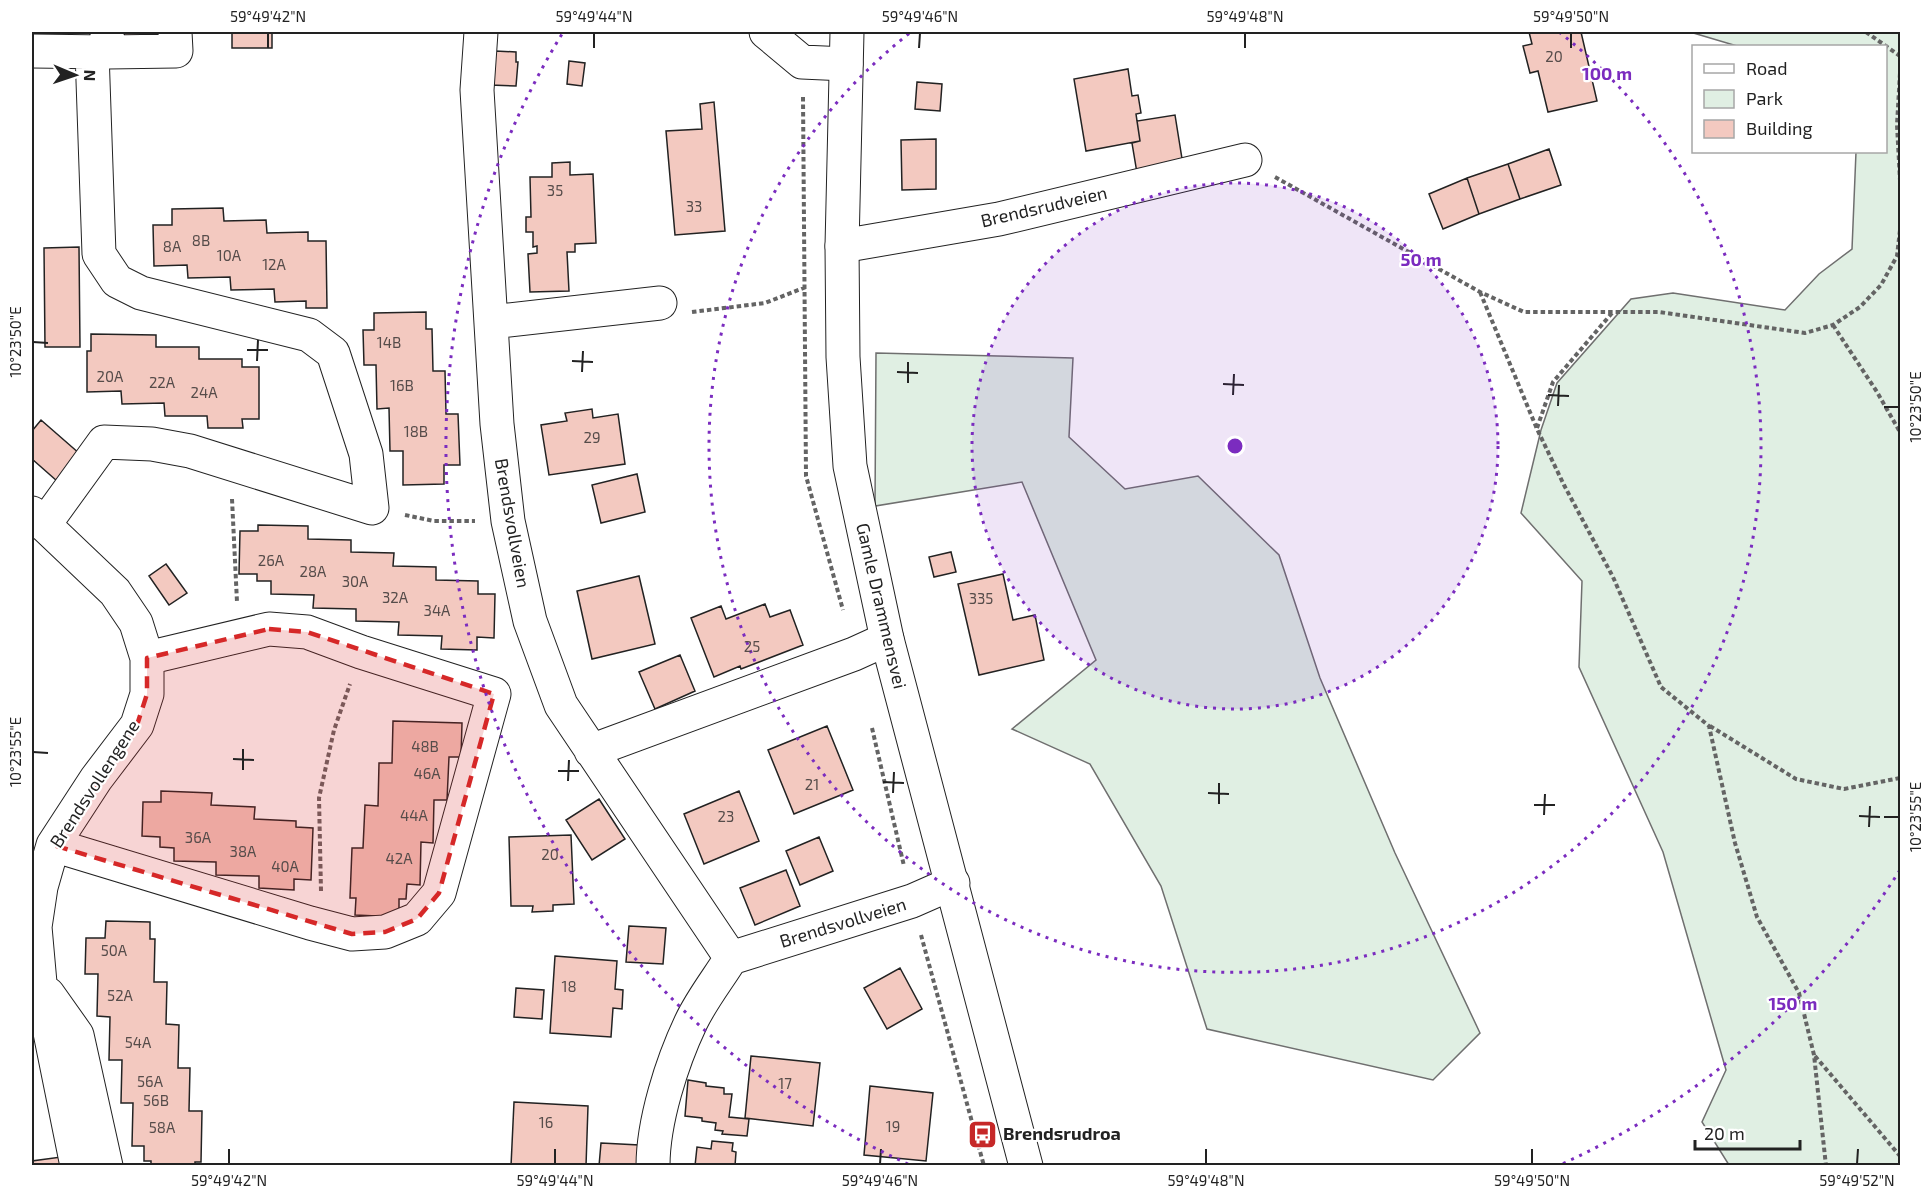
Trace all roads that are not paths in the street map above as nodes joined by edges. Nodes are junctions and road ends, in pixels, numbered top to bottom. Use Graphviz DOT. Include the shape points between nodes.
graph roads {
  1 [pos="175,32"];
  2 [pos="481,32"];
  3 [pos="766,32"];
  4 [pos="847,32"];
  5 [pos="102,45"];
  6 [pos="32,51"];
  7 [pos="846,64"];
  8 [pos="1245,160"];
  9 [pos="842,260"];
  10 [pos="660,303"];
  11 [pos="491,322"];
  12 [pos="38,519"];
  13 [pos="887,639"];
  14 [pos="147,658"];
  15 [pos="591,751"];
  16 [pos="53,845"];
  17 [pos="952,883"];
  18 [pos="731,958"];
  19 [pos="40,983"];
  20 [pos="77,1166"];
  21 [pos="106,1166"];
  22 [pos="653,1166"];
  23 [pos="1026,1166"];
  1 -- 5 [label="street" via="176,51"];
  2 -- 11 [label="street, Brendsvollveien" via="477,90"];
  3 -- 7 [label="street" via="802,62"];
  4 -- 7 [label="street, Gamle Drammensvei"];
  5 -- 6 [label="street"];
  5 -- 12 [label="street" via="99,254 117,281 141,293 309,335 333,353 366,454 372,508 190,451 152,444 104,442"];
  7 -- 9 [label="street, Gamle Drammensvei"];
  8 -- 9 [label="street, Brendsrudveien"];
  9 -- 13 [label="street, Gamle Drammensvei" via="850,466"];
  10 -- 11 [label="street"];
  11 -- 15 [label="street, Brendsvollveien" via="508,521 534,632 561,705"];
  12 -- 14 [label="street, Brendsvollengene" via="115,592 136,623"];
  13 -- 15 [label="street"];
  13 -- 17 [label="street, Gamle Drammensvei"];
  14 -- 16 [label="street, Brendsvollengene" via="147,694 137,725"];
  14 -- 16 [label="street" via="268,629 307,632 494,694 439,893 417,919 385,932 352,934"];
  15 -- 18 [label="street, Brendsvollveien"];
  16 -- 19 [label="street, Brendsvollengene" via="35,927"];
  17 -- 18 [label="street, Brendsvollveien" via="912,901"];
  17 -- 23 [label="street, Gamle Drammensvei"];
  18 -- 22 [label="street" via="692,1021 668,1082"];
  19 -- 20 [label="street, Brendsvollengene"];
  19 -- 21 [label="street" via="77,1035"];
}
